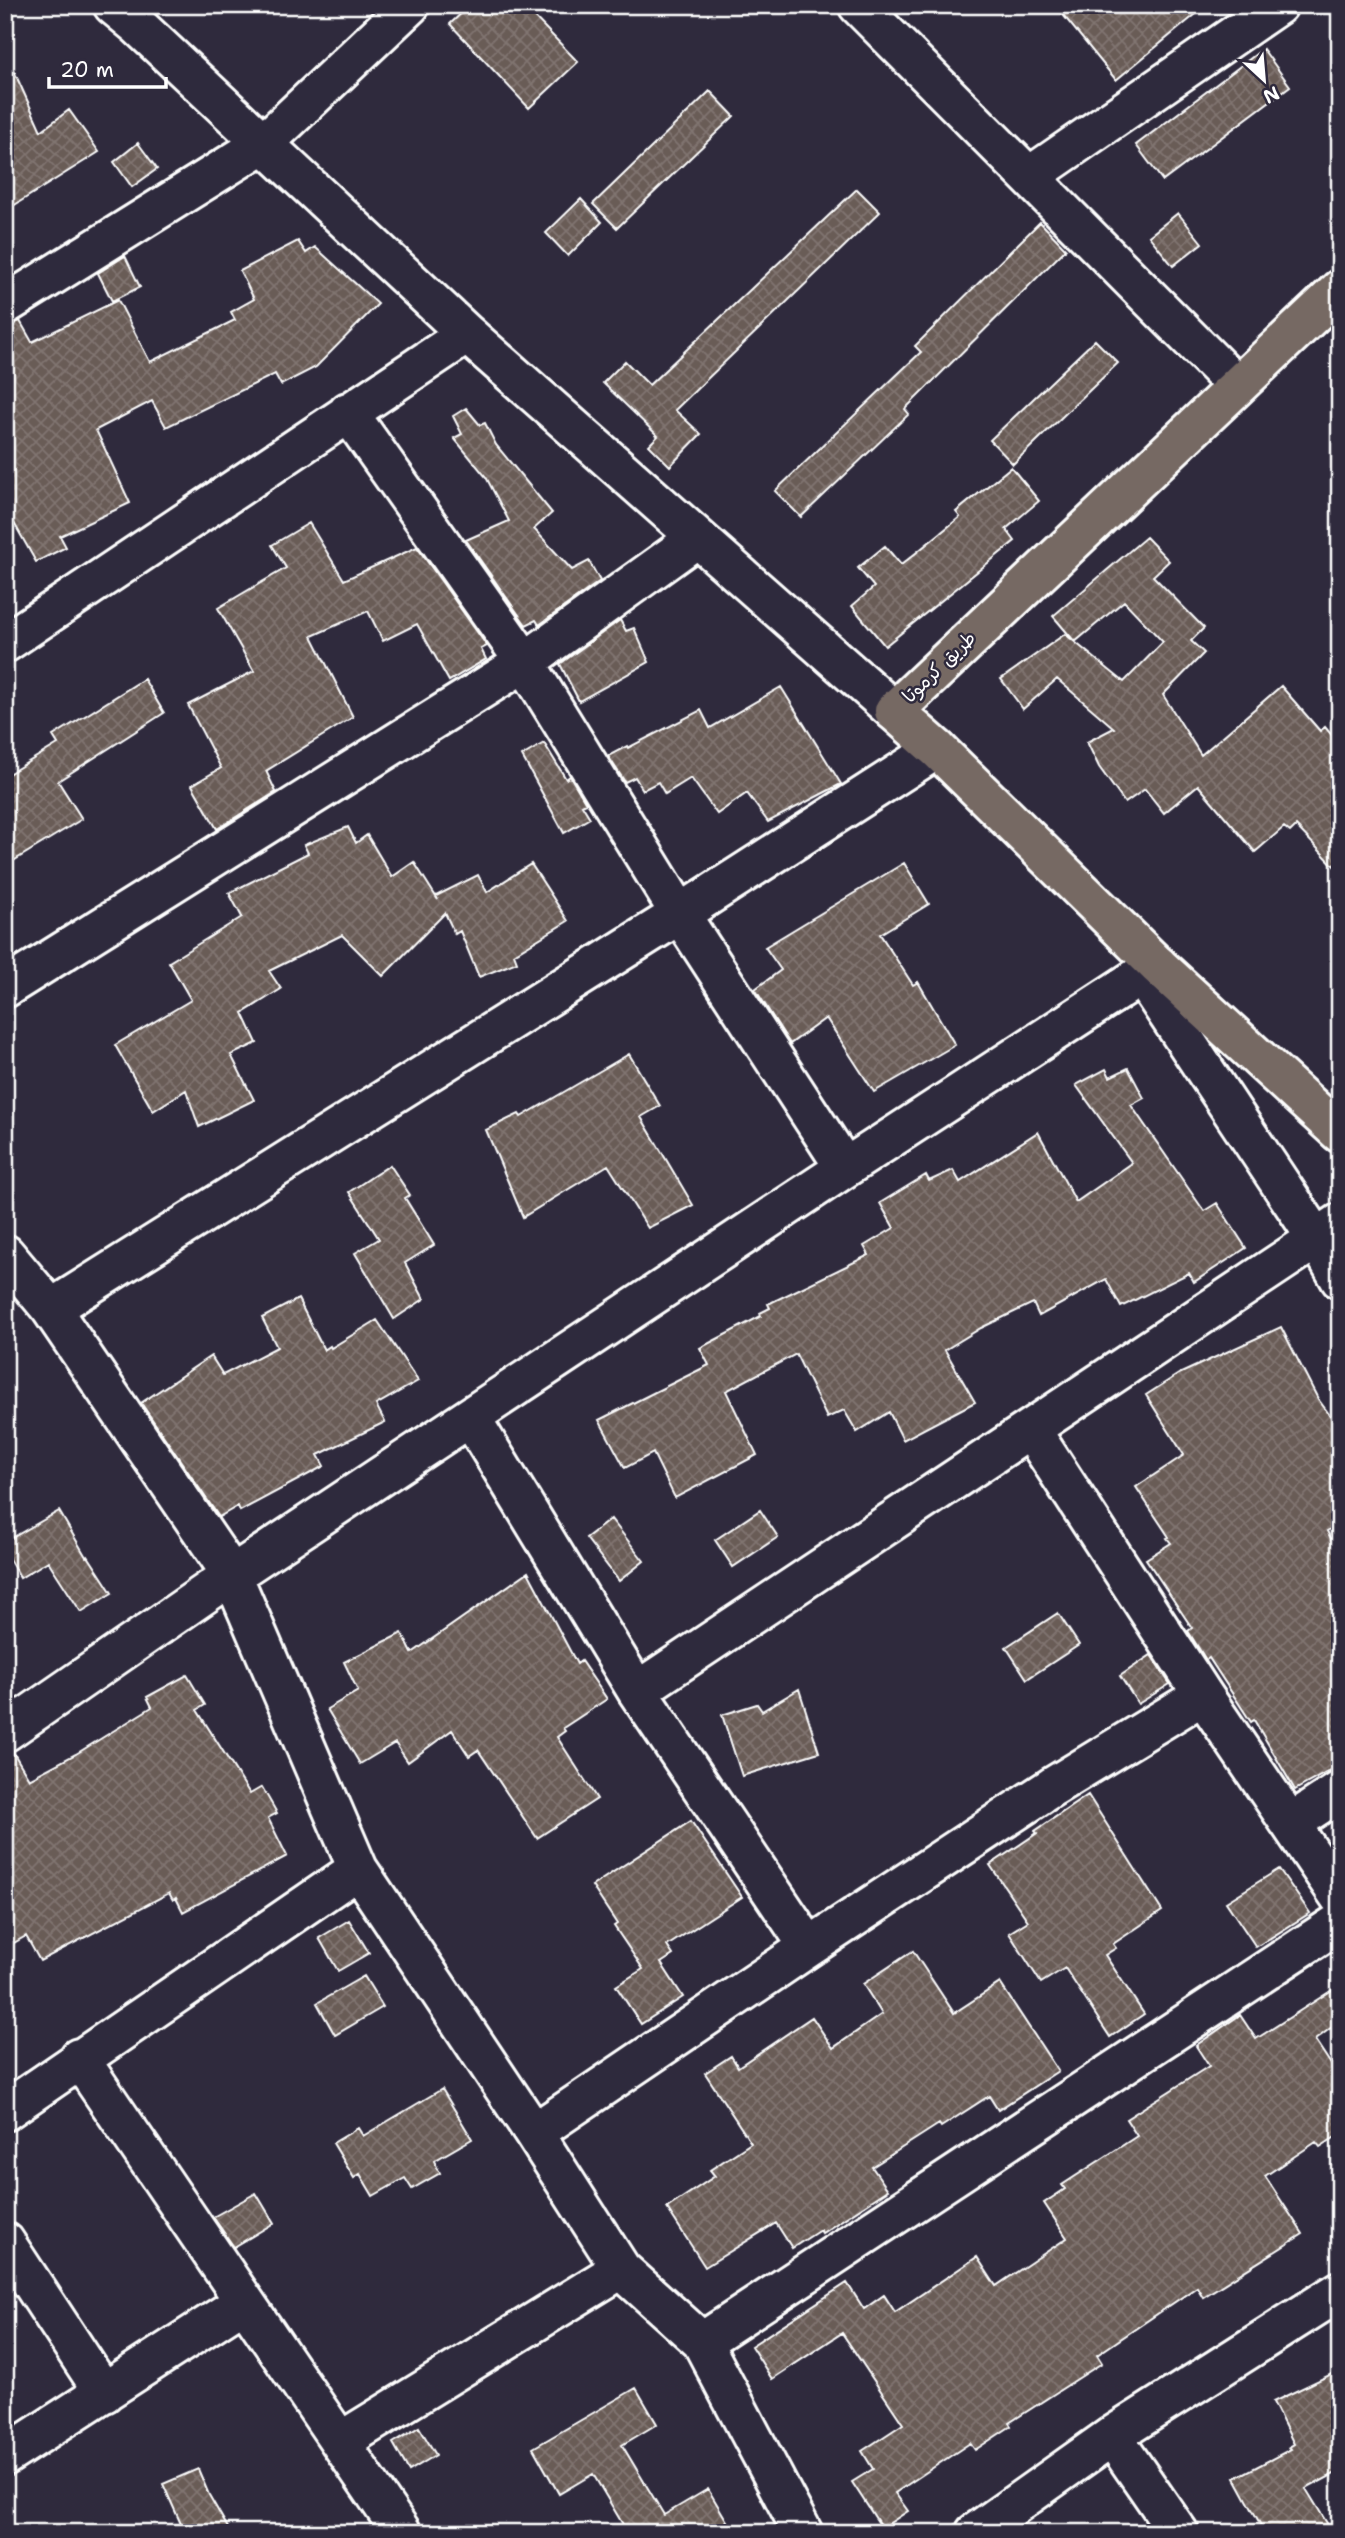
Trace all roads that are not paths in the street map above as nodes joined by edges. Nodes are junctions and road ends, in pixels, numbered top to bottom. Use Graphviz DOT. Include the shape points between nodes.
graph roads {
  1 [pos="410,5"];
  2 [pos="858,5"];
  3 [pos="1278,5"];
  4 [pos="134,11"];
  5 [pos="263,144"];
  6 [pos="1030,176"];
  7 [pos="1340,289"];
  8 [pos="5,305"];
  9 [pos="467,334"];
  10 [pos="1236,385"];
  11 [pos="348,412"];
  12 [pos="697,538"];
  13 [pos="5,643"];
  14 [pos="525,662"];
  15 [pos="894,711"];
  16 [pos="937,749"];
  17 [pos="680,914"];
  18 [pos="1149,970"];
  19 [pos="5,988"];
  20 [pos="1340,1133"];
  21 [pos="845,1168"];
  22 [pos="1328,1231"];
  23 [pos="5,1254"];
  24 [pos="1340,1279"];
  25 [pos="51,1309"];
  26 [pos="471,1418"];
  27 [pos="1031,1430"];
  28 [pos="232,1576"];
  29 [pos="637,1691"];
  30 [pos="1203,1695"];
  31 [pos="5,1732"];
  32 [pos="1340,1791"];
  33 [pos="1291,1823"];
  34 [pos="358,1869"];
  35 [pos="1340,1897"];
  36 [pos="1340,1922"];
  37 [pos="809,1947"];
  38 [pos="79,2059"];
  39 [pos="5,2111"];
  40 [pos="534,2133"];
  41 [pos="5,2242"];
  42 [pos="621,2269"];
  43 [pos="1340,2291"];
  44 [pos="244,2302"];
  45 [pos="702,2342"];
  46 [pos="104,2393"];
  47 [pos="1112,2436"];
  48 [pos="340,2442"];
  49 [pos="5,2456"];
  50 [pos="402,2533"];
  51 [pos="803,2533"];
  52 [pos="975,2533"];
  53 [pos="1179,2533"];
  1 -- 5 [label="street"];
  2 -- 6 [label="street"];
  3 -- 6 [label="street"];
  4 -- 5 [label="street"];
  5 -- 8 [label="street"];
  5 -- 9 [label="street"];
  6 -- 10 [label="street"];
  7 -- 10 [label="main road, طريق كرموتا"];
  9 -- 11 [label="street"];
  9 -- 12 [label="street"];
  10 -- 15 [label="main road, طريق كرموتا"];
  11 -- 13 [label="street"];
  11 -- 14 [label="street"];
  12 -- 14 [label="street"];
  12 -- 15 [label="street"];
  14 -- 17 [label="street"];
  14 -- 19 [label="street"];
  15 -- 16 [label="main road, طريق كرموتا"];
  16 -- 17 [label="street"];
  16 -- 18 [label="main road, طريق كرموتا"];
  17 -- 21 [label="street"];
  17 -- 25 [label="street"];
  18 -- 20 [label="main road, طريق كرموتا"];
  18 -- 21 [label="street"];
  18 -- 22 [label="street"];
  21 -- 26 [label="street"];
  22 -- 24 [label="street"];
  22 -- 27 [label="street"];
  23 -- 25 [label="street"];
  25 -- 28 [label="street"];
  26 -- 28 [label="street"];
  26 -- 29 [label="street"];
  27 -- 29 [label="street"];
  27 -- 30 [label="street"];
  28 -- 31 [label="street"];
  28 -- 34 [label="street"];
  29 -- 37 [label="street"];
  30 -- 33 [label="street"];
  30 -- 37 [label="street" via="1052,1787"];
  32 -- 33 [label="street"];
  33 -- 35 [label="street"];
  34 -- 38 [label="street"];
  34 -- 40 [label="street"];
  36 -- 45 [label="street"];
  37 -- 40 [label="street"];
  38 -- 39 [label="street"];
  38 -- 44 [label="street"];
  40 -- 42 [label="street"];
  41 -- 46 [label="street"];
  42 -- 45 [label="street"];
  42 -- 48 [label="street"];
  43 -- 47 [label="street"];
  44 -- 46 [label="street"];
  44 -- 48 [label="street"];
  45 -- 51 [label="street"];
  46 -- 49 [label="street"];
  47 -- 52 [label="street"];
  47 -- 53 [label="street"];
  48 -- 50 [label="street"];
}
